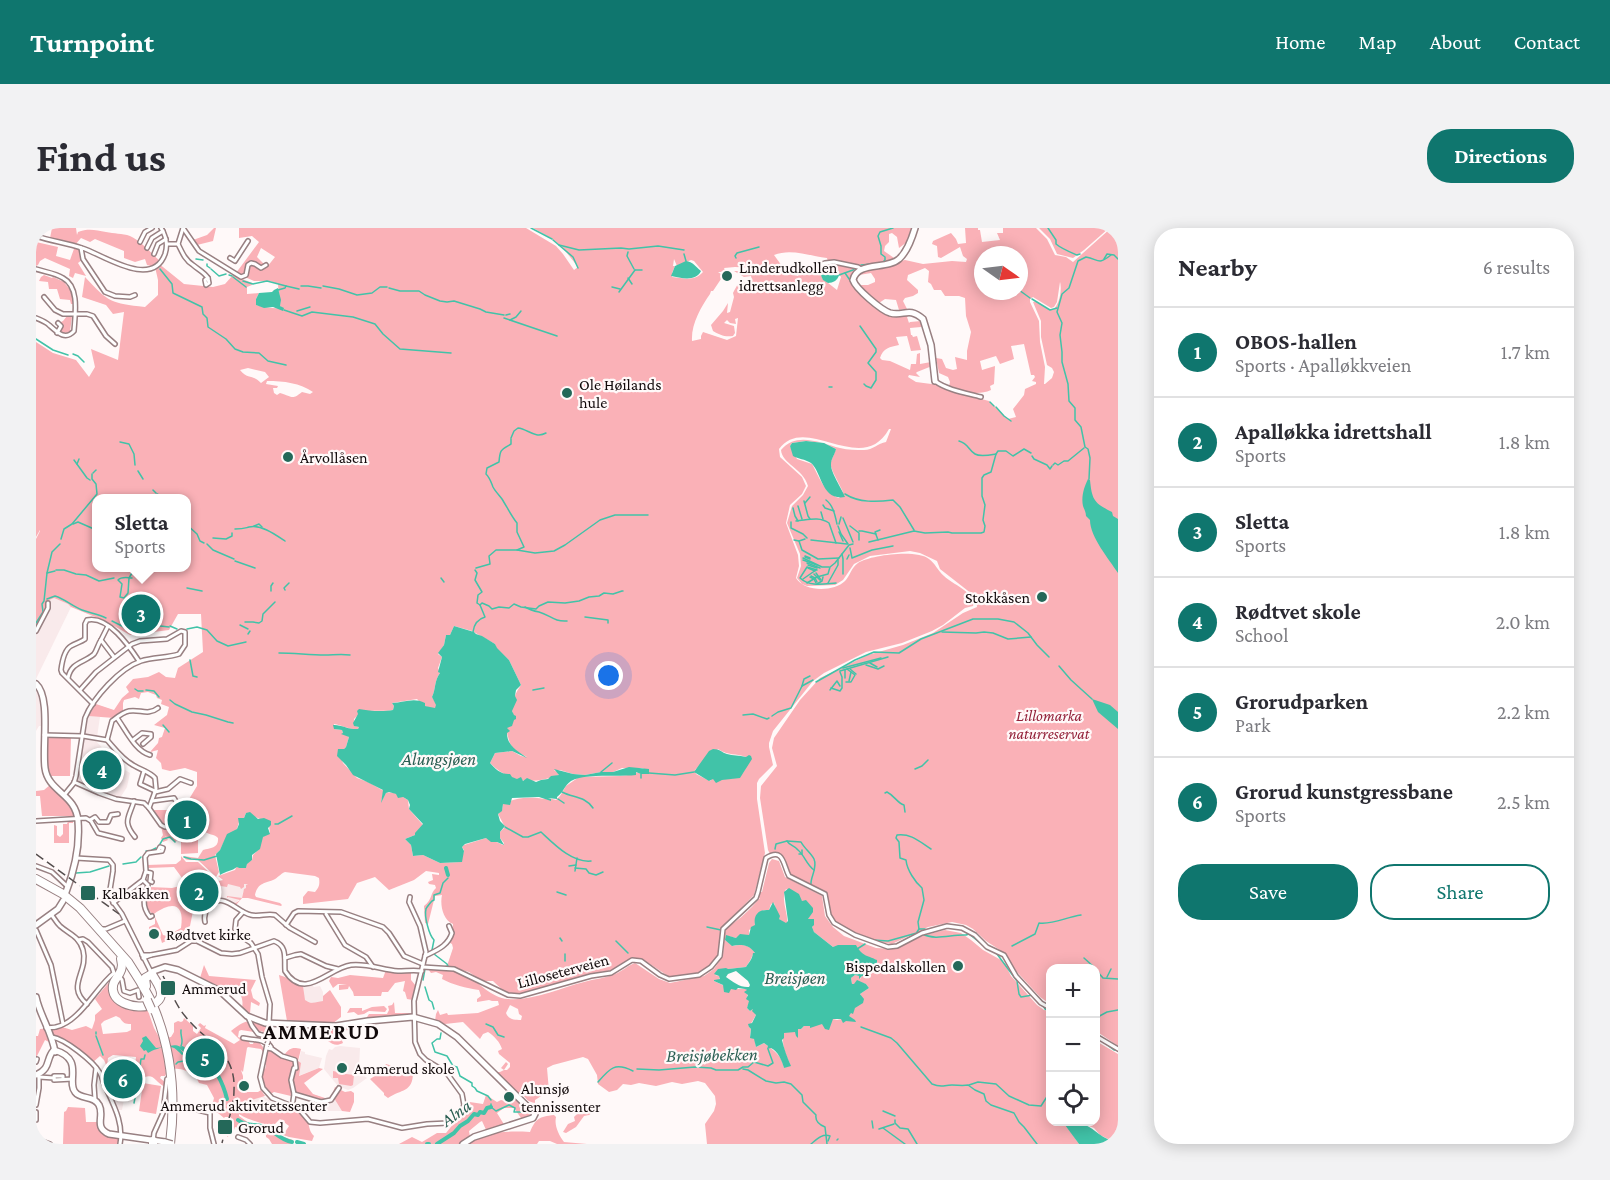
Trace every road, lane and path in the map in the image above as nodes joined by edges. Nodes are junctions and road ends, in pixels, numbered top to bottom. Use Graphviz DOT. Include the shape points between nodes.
graph roads {
  1 [pos="152,228"];
  2 [pos="183,228"];
  3 [pos="915,228"];
  4 [pos="162,230"];
  5 [pos="36,236"];
  6 [pos="248,241"];
  7 [pos="140,242"];
  8 [pos="167,242"];
  9 [pos="178,244"];
  10 [pos="81,248"];
  11 [pos="147,248"];
  12 [pos="154,254"];
  13 [pos="230,258"];
  14 [pos="266,265"];
  15 [pos="780,268"];
  16 [pos="36,269"];
  17 [pos="861,269"];
  18 [pos="208,278"];
  19 [pos="135,295"];
  20 [pos="44,297"];
  21 [pos="75,314"];
  22 [pos="36,318"];
  23 [pos="58,323"];
  24 [pos="57,333"];
  25 [pos="115,344"];
  26 [pos="935,381"];
  27 [pos="981,397"];
  28 [pos="48,603"];
  29 [pos="108,626"];
  30 [pos="36,631"];
  31 [pos="101,640"];
  32 [pos="129,646"];
  33 [pos="114,658"];
  34 [pos="139,662"];
  35 [pos="68,678"];
  36 [pos="36,684"];
  37 [pos="80,690"];
  38 [pos="93,704"];
  39 [pos="158,708"];
  40 [pos="117,717"];
  41 [pos="44,735"];
  42 [pos="83,736"];
  43 [pos="107,740"];
  44 [pos="132,740"];
  45 [pos="143,744"];
  46 [pos="150,755"];
  47 [pos="144,771"];
  48 [pos="74,782"];
  49 [pos="191,783"];
  50 [pos="155,791"];
  51 [pos="65,794"];
  52 [pos="134,801"];
  53 [pos="152,801"];
  54 [pos="177,803"];
  55 [pos="149,808"];
  56 [pos="118,814"];
  57 [pos="78,819"];
  58 [pos="90,820"];
  59 [pos="36,821"];
  60 [pos="173,825"];
  61 [pos="135,837"];
  62 [pos="122,839"];
  63 [pos="158,851"];
  64 [pos="76,858"];
  65 [pos="36,866"];
  66 [pos="146,872"];
  67 [pos="143,880"];
  68 [pos="37,881"];
  69 [pos="152,882"];
  70 [pos="65,890"];
  71 [pos="410,897"];
  72 [pos="63,901"];
  73 [pos="113,903"];
  74 [pos="243,912"];
  75 [pos="325,913"];
  76 [pos="51,914"];
  77 [pos="152,916"];
  78 [pos="125,921"];
  79 [pos="205,922"];
  80 [pos="36,925"];
  81 [pos="286,925"];
  82 [pos="449,926"];
  83 [pos="102,929"];
  84 [pos="36,930"];
  85 [pos="78,940"];
  86 [pos="315,942"];
  87 [pos="255,948"];
  88 [pos="425,956"];
  89 [pos="142,957"];
  90 [pos="284,958"];
  91 [pos="124,961"];
  92 [pos="373,967"];
  93 [pos="422,968"];
  94 [pos="340,969"];
  95 [pos="154,972"];
  96 [pos="133,974"];
  97 [pos="119,975"];
  98 [pos="36,997"];
  99 [pos="146,998"];
  100 [pos="87,1004"];
  101 [pos="1046,1006"];
  102 [pos="248,1017"];
  103 [pos="414,1019"];
  104 [pos="272,1023"];
  105 [pos="63,1024"];
  106 [pos="49,1032"];
  107 [pos="243,1038"];
  108 [pos="1100,1039"];
  109 [pos="268,1046"];
  110 [pos="1118,1049"];
  111 [pos="55,1053"];
  112 [pos="96,1068"];
  113 [pos="38,1076"];
  114 [pos="167,1078"];
  115 [pos="73,1079"];
  116 [pos="339,1088"];
  117 [pos="294,1094"];
  118 [pos="95,1100"];
  119 [pos="293,1101"];
  120 [pos="36,1105"];
  121 [pos="182,1106"];
  122 [pos="36,1112"];
  123 [pos="36,1120"];
  124 [pos="121,1135"];
  125 [pos="238,1137"];
  126 [pos="36,1139"];
  127 [pos="159,1142"];
  128 [pos="50,1144"];
  129 [pos="120,1144"];
  130 [pos="214,1144"];
  131 [pos="250,1144"];
  132 [pos="463,1144"];
  1 -- 7 [label="street"];
  2 -- 9 [label="street"];
  2 -- 14 [label="street" via="199,252 241,277 251,263 261,268"];
  3 -- 17 [label="street" via="898,260"];
  4 -- 8 [label="street"];
  4 -- 11 [label="street"];
  5 -- 10 [label="street"];
  6 -- 13 [label="street" via="235,261"];
  8 -- 9 [label="street"];
  8 -- 10 [label="street" via="160,262 140,270"];
  8 -- 12 [label="street" via="158,244"];
  9 -- 18 [label="street" via="186,260"];
  10 -- 19 [label="street" via="83,260 105,292 114,296"];
  15 -- 17 [label="street" via="801,272 834,262"];
  16 -- 21 [label="street" via="66,279 73,291"];
  17 -- 26 [label="street" via="853,279 860,291 888,312 910,312 924,320"];
  20 -- 21 [label="street" via="59,312"];
  21 -- 24 [label="street" via="73,333"];
  21 -- 25 [label="street" via="93,316"];
  22 -- 24 [label="street"];
  23 -- 24 [label="street" via="61,327"];
  26 -- 27 [label="street"];
  28 -- 30 [label="street"];
  29 -- 31 [label="street"];
  29 -- 32 [label="street"];
  29 -- 35 [label="street" via="87,620 85,639 67,649 61,666"];
  31 -- 33 [label="street"];
  31 -- 35 [label="street" via="95,652 74,667"];
  32 -- 33 [label="street"];
  32 -- 34 [label="street"];
  32 -- 34 [label="street" via="140,640 170,638 185,632 185,645 179,654"];
  33 -- 37 [label="street"];
  34 -- 38 [label="street" via="106,686"];
  35 -- 37 [label="street"];
  36 -- 41 [label="street" via="43,695"];
  37 -- 38 [label="street"];
  38 -- 42 [label="street" via="85,718"];
  39 -- 40 [label="street" via="150,712 128,711"];
  40 -- 43 [label="street" via="111,723"];
  40 -- 44 [label="street"];
  41 -- 42 [label="street"];
  41 -- 51 [label="street" via="47,776"];
  42 -- 43 [label="street"];
  42 -- 48 [label="street"];
  43 -- 47 [label="street" via="124,759"];
  44 -- 45 [label="street" via="142,733 151,734"];
  44 -- 46 [label="street"];
  47 -- 50 [label="street" via="155,778"];
  47 -- 50 [label="street" via="140,784"];
  48 -- 51 [label="street"];
  48 -- 52 [label="street" via="116,799"];
  49 -- 50 [label="street" via="180,779 168,789"];
  50 -- 53 [label="street"];
  51 -- 57 [label="street"];
  52 -- 55 [label="street"];
  52 -- 61 [label="street" via="127,822"];
  53 -- 54 [label="street" via="174,798"];
  53 -- 55 [label="street"];
  55 -- 60 [label="street" via="161,825"];
  56 -- 58 [label="street" via="111,815 108,822 99,822 95,817"];
  57 -- 58 [label="street"];
  57 -- 59 [label="street"];
  57 -- 64 [label="street"];
  58 -- 62 [label="street" via="98,833"];
  63 -- 66 [label="street" via="145,857"];
  64 -- 70 [label="street"];
  64 -- 73 [label="street" via="108,860 113,865 109,894"];
  65 -- 70 [label="street" via="52,872"];
  66 -- 67 [label="street"];
  66 -- 69 [label="street" via="151,873"];
  67 -- 73 [label="street"];
  67 -- 77 [label="street" via="148,885 144,908"];
  68 -- 70 [label="highway"];
  68 -- 91 [label="highway" via="75,907"];
  70 -- 91 [label="highway"];
  71 -- 88 [label="street"];
  72 -- 76 [label="street"];
  73 -- 78 [label="street"];
  74 -- 79 [label="street" via="228,902 215,902 206,912"];
  74 -- 81 [label="street" via="253,916 274,914"];
  74 -- 87 [label="street" via="235,929"];
  75 -- 81 [label="street" via="296,912"];
  75 -- 92 [label="street" via="345,945 366,957"];
  75 -- 93 [label="street" via="344,913 384,927 404,956"];
  76 -- 80 [label="street"];
  76 -- 85 [label="street"];
  78 -- 83 [label="street"];
  78 -- 89 [label="street"];
  81 -- 86 [label="street"];
  82 -- 88 [label="street" via="450,940"];
  84 -- 105 [label="street" via="51,965"];
  85 -- 100 [label="street" via="84,958 77,989"];
  85 -- 100 [label="street" via="87,941 114,971"];
  87 -- 89 [label="street, Lilloseterveien" via="224,953 193,941 178,950"];
  87 -- 90 [label="street, Lilloseterveien" via="278,943"];
  87 -- 104 [label="street"];
  88 -- 93 [label="street"];
  89 -- 95 [label="street"];
  90 -- 94 [label="street" via="301,954"];
  90 -- 94 [label="street, Lilloseterveien" via="285,971 300,984 314,982"];
  91 -- 95 [label="highway" via="142,974"];
  91 -- 96 [label="highway"];
  91 -- 97 [label="highway"];
  91 -- 99 [label="highway" via="138,977"];
  92 -- 93 [label="street, Lilloseterveien" via="399,971"];
  92 -- 94 [label="street, Lilloseterveien" via="354,965"];
  93 -- 101 [label="street, Lilloseterveien" via="453,969 515,997 612,973 632,960 643,962 666,978 703,974 719,957 723,929 756,898 766,858 774,855 782,857 789,876 825,894 832,921 849,932 890,947 924,932 947,926 962,928 1004,955 1016,976"];
  93 -- 103 [label="street"];
  95 -- 97 [label="highway" via="161,996 142,1006 128,1005 116,996 113,986"];
  95 -- 99 [label="highway" via="145,979"];
  95 -- 102 [label="street" via="174,968 224,994"];
  96 -- 97 [label="highway"];
  96 -- 99 [label="highway"];
  97 -- 99 [label="street" via="124,991 138,990"];
  98 -- 106 [label="street"];
  99 -- 127 [label="highway, bridge" via="163,1039 171,1099 170,1120"];
  100 -- 105 [label="street"];
  102 -- 104 [label="street"];
  102 -- 109 [label="street" via="252,1026 265,1036"];
  103 -- 104 [label="street" via="336,1026"];
  103 -- 109 [label="street" via="415,1045 420,1054 446,1072 462,1094 463,1110 448,1123 407,1127 368,1119 310,1122 299,1108 272,1098 263,1088 260,1077"];
  103 -- 132 [label="street" via="438,1024 455,1035 535,1114 534,1118"];
  104 -- 109 [label="street"];
  105 -- 106 [label="street"];
  106 -- 111 [label="street"];
  106 -- 112 [label="street"];
  107 -- 109 [label="street"];
  108 -- 110 [label="street"];
  109 -- 117 [label="street" via="295,1060 291,1080"];
  111 -- 113 [label="street"];
  111 -- 115 [label="street" via="70,1062"];
  112 -- 118 [label="street"];
  112 -- 124 [label="street" via="117,1112"];
  113 -- 115 [label="street"];
  113 -- 120 [label="street"];
  114 -- 127 [label="street" via="163,1113 154,1133"];
  115 -- 118 [label="street" via="75,1093"];
  116 -- 117 [label="street" via="331,1100 321,1104"];
  117 -- 119 [label="street"];
  118 -- 124 [label="street" via="100,1107 102,1129"];
  121 -- 130 [label="street" via="210,1113"];
  122 -- 123 [label="street"];
  124 -- 127 [label="street"];
  124 -- 129 [label="street"];
  125 -- 131 [label="street"];
  126 -- 128 [label="street"];
}
